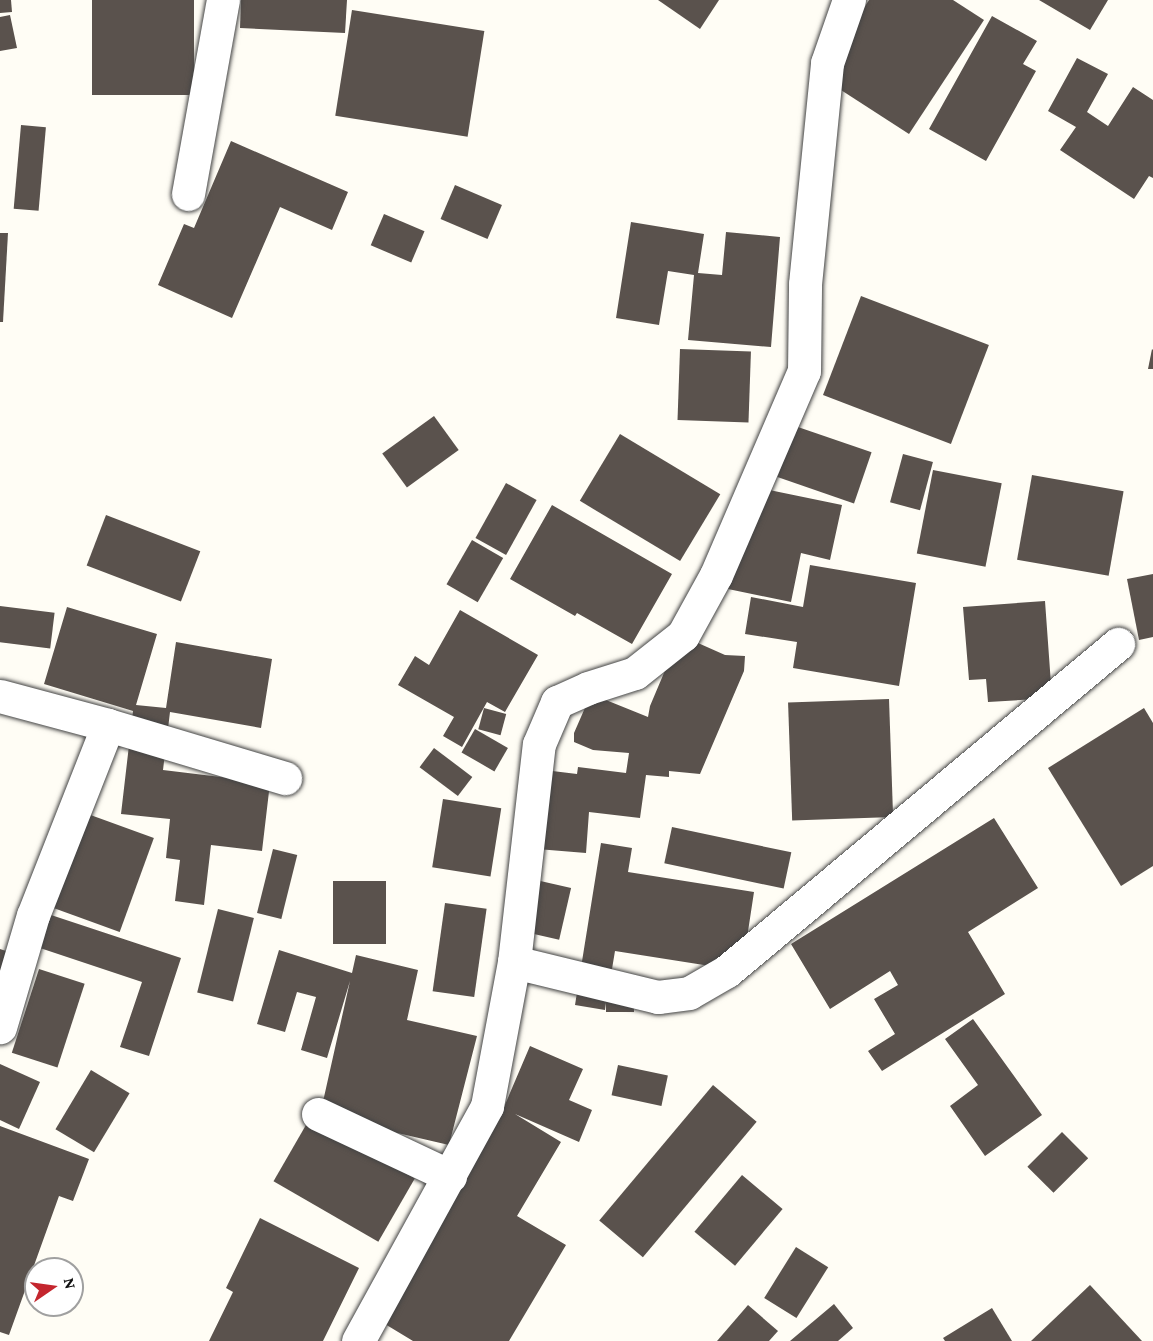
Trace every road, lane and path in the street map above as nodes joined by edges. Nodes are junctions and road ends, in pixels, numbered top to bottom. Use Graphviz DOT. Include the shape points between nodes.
graph roads {
  1 [pos="223,0"];
  2 [pos="849,0"];
  3 [pos="188,194"];
  4 [pos="1118,644"];
  5 [pos="0,696"];
  6 [pos="108,725"];
  7 [pos="285,778"];
  8 [pos="514,962"];
  9 [pos="0,1027"];
  10 [pos="318,1114"];
  11 [pos="450,1176"];
  12 [pos="358,1341"];
  1 -- 3 [label="street"];
  2 -- 8 [label="street" via="827,63 805,284 804,371 716,575 683,635 635,673 557,702 539,744"];
  4 -- 8 [label="street" via="727,971 689,993 658,997"];
  5 -- 6 [label="street"];
  6 -- 7 [label="street"];
  6 -- 9 [label="street" via="33,915"];
  8 -- 11 [label="street" via="487,1106"];
  10 -- 11 [label="street"];
  11 -- 12 [label="street"];
}
